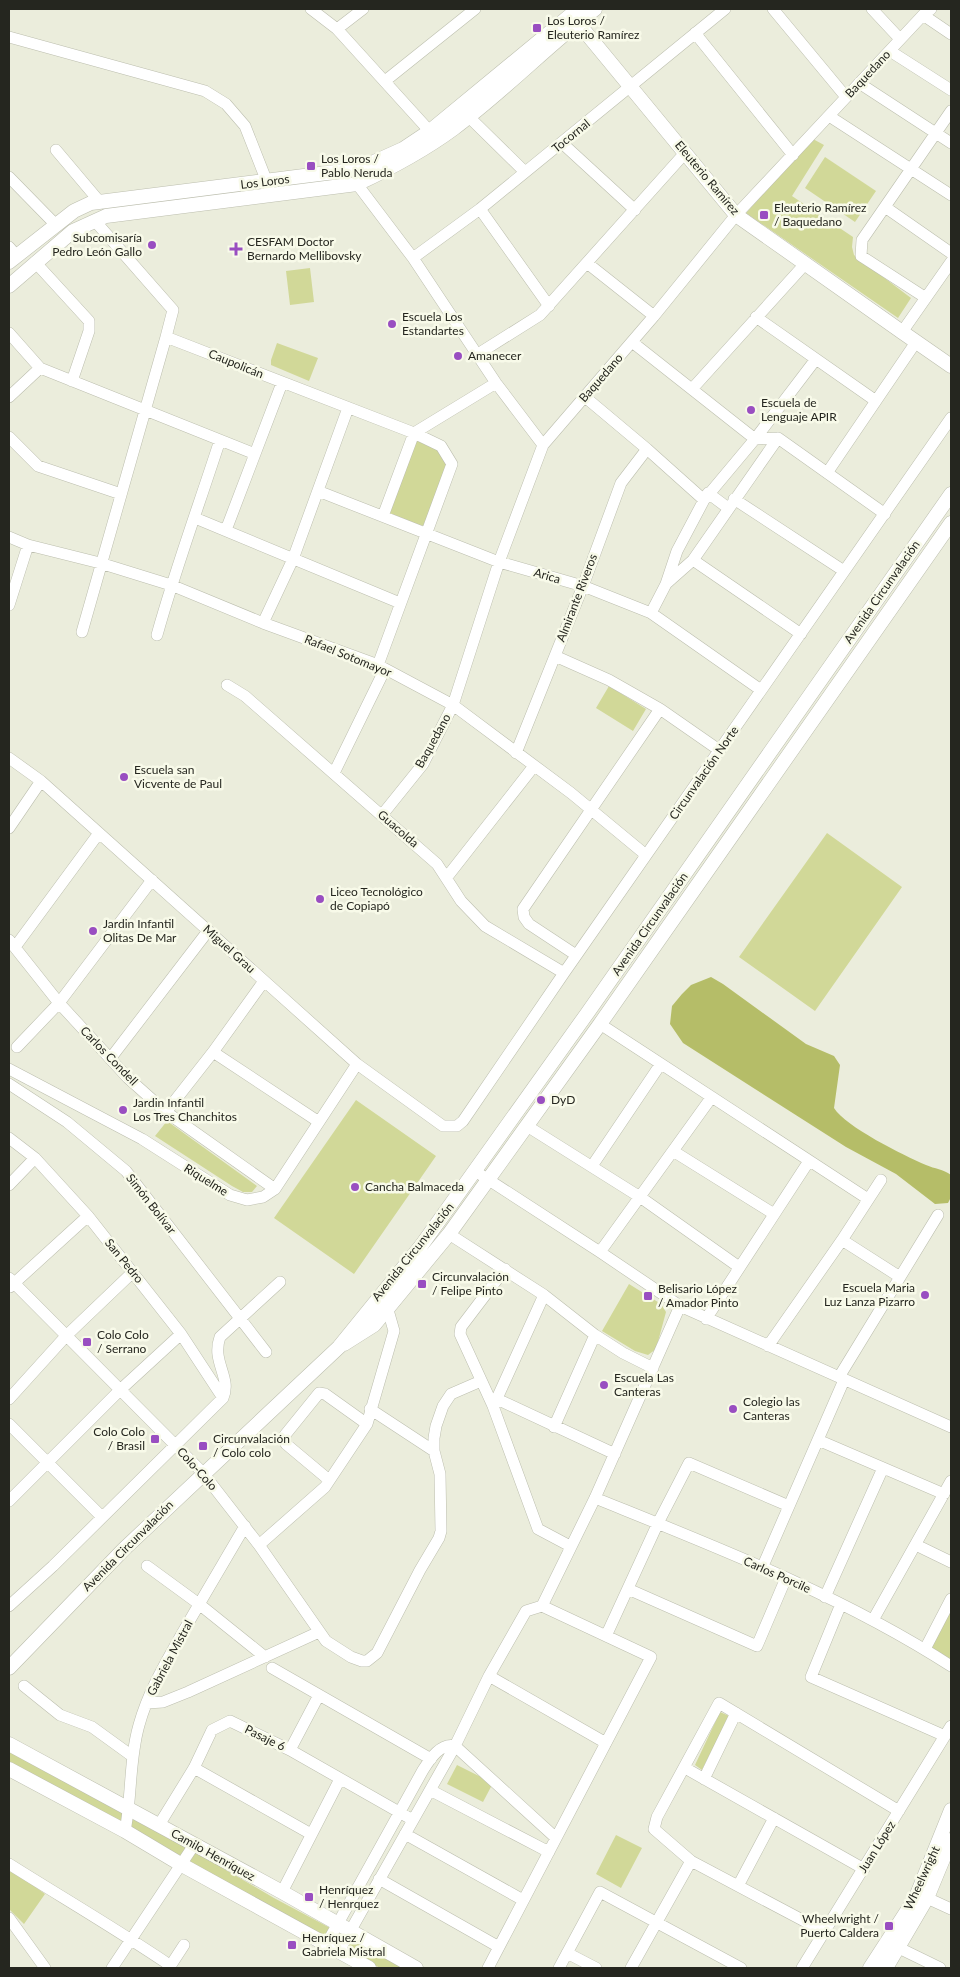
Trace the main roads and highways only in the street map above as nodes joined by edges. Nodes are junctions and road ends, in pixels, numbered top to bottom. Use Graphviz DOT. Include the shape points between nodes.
graph roads {
  1 [pos="596,9"];
  2 [pos="573,14"];
  3 [pos="434,135"];
  4 [pos="270,189"];
  5 [pos="11,255"];
  6 [pos="9,286"];
  7 [pos="951,366"];
  8 [pos="951,494"];
  9 [pos="951,524"];
  10 [pos="339,1347"];
  11 [pos="9,1668"];
  12 [pos="9,1744"];
  13 [pos="9,1770"];
  14 [pos="951,1810"];
  15 [pos="951,1840"];
  16 [pos="369,1968"];
  17 [pos="416,1968"];
  18 [pos="870,1968"];
  19 [pos="886,1968"];
  1 -- 2 [label="main road, Los Loros"];
  2 -- 3 [label="main road, Los Loros"];
  2 -- 3 [label="main road, Los Loros" via="468,116"];
  2 -- 7 [label="main road, Eleuterio Ramírez" via="736,215"];
  3 -- 4 [label="main road, Los Loros" via="359,167"];
  3 -- 4 [label="main road, Los Loros" via="398,164 357,184"];
  4 -- 5 [label="main road, Los Loros" via="99,201 74,211"];
  4 -- 6 [label="main road, Los Loros" via="106,216 73,231"];
  8 -- 10 [label="main road, Avenida Circunvalación" via="476,1171"];
  9 -- 10 [label="main road, Avenida Circunvalación" via="450,1234 388,1310 365,1331"];
  10 -- 11 [label="main road, Avenida Circunvalación" via="118,1555"];
  12 -- 17 [label="main road, Camilo Henríquez"];
  13 -- 16 [label="main road, Camilo Henríquez"];
  14 -- 18 [label="main road, Wheelwright" via="916,1897"];
  15 -- 19 [label="main road, Wheelwright" via="927,1898"];
}
